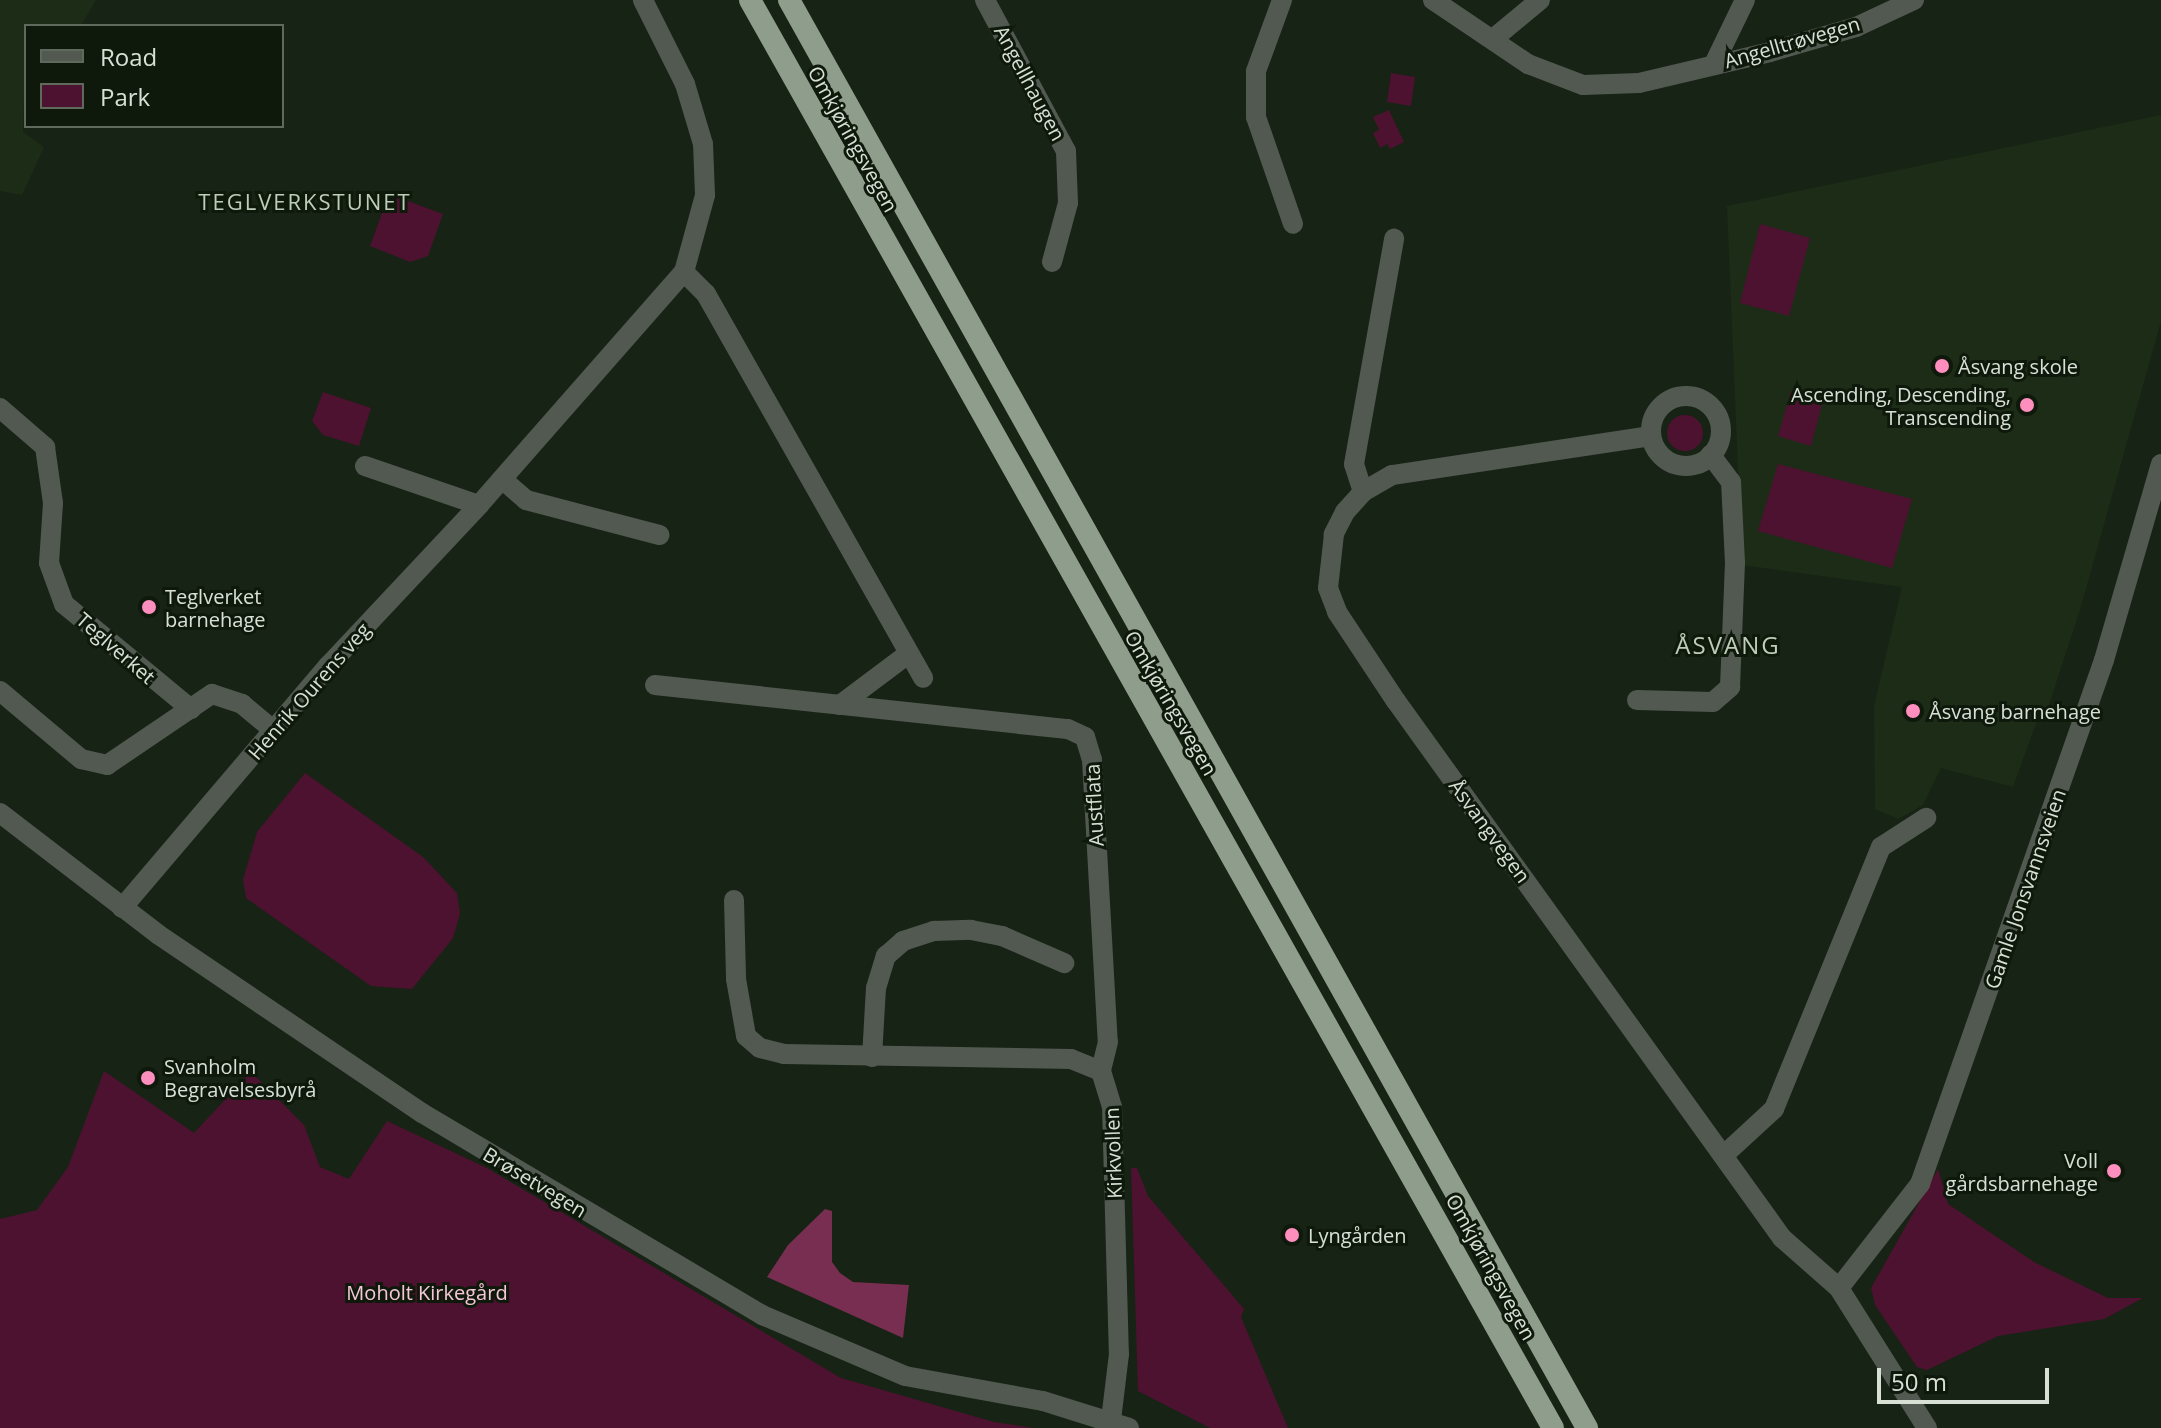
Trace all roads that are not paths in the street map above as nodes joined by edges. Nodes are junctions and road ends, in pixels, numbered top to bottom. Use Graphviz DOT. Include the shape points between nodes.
graph roads {
  1 [pos="643,0"];
  2 [pos="750,0"];
  3 [pos="789,0"];
  4 [pos="985,0"];
  5 [pos="1282,0"];
  6 [pos="1433,0"];
  7 [pos="1540,0"];
  8 [pos="1745,0"];
  9 [pos="1914,0"];
  10 [pos="1493,39"];
  11 [pos="1714,64"];
  12 [pos="1293,224"];
  13 [pos="1394,239"];
  14 [pos="1052,262"];
  15 [pos="684,272"];
  16 [pos="0,408"];
  17 [pos="1651,436"];
  18 [pos="1711,455"];
  19 [pos="2161,464"];
  20 [pos="365,466"];
  21 [pos="502,479"];
  22 [pos="1363,492"];
  23 [pos="479,505"];
  24 [pos="659,535"];
  25 [pos="908,654"];
  26 [pos="923,678"];
  27 [pos="655,685"];
  28 [pos="0,691"];
  29 [pos="1637,700"];
  30 [pos="840,705"];
  31 [pos="191,709"];
  32 [pos="273,730"];
  33 [pos="0,813"];
  34 [pos="1926,818"];
  35 [pos="734,900"];
  36 [pos="122,908"];
  37 [pos="1064,963"];
  38 [pos="872,1057"];
  39 [pos="1101,1071"];
  40 [pos="1724,1155"];
  41 [pos="1839,1288"];
  42 [pos="1120,1424"];
  43 [pos="1553,1428"];
  44 [pos="1587,1428"];
  45 [pos="1927,1428"];
  1 -- 15 [label="street, Henrik Ourens veg" via="685,84 703,144 705,195"];
  2 -- 43 [label="highway, Omkjøringsvegen"];
  3 -- 44 [label="highway, Omkjøringsvegen"];
  4 -- 14 [label="street, Angellhaugen" via="1066,151 1068,203"];
  5 -- 12 [label="street" via="1256,71 1256,117"];
  6 -- 10 [label="street, Angelltrøvegen"];
  7 -- 10 [label="street"];
  8 -- 11 [label="street, Angelltrøvegen"];
  9 -- 11 [label="street, Angelltrøvegen" via="1856,27"];
  10 -- 11 [label="street, Angelltrøvegen" via="1528,64 1583,85 1639,83"];
  13 -- 22 [label="street" via="1354,464"];
  15 -- 21 [label="street, Henrik Ourens veg"];
  15 -- 25 [label="street" via="700,286 720,319"];
  16 -- 31 [label="street, Teglverket" via="45,447 53,503 49,563 64,604"];
  17 -- 18 [label="street" via="1657,451 1683,466"];
  17 -- 18 [label="street" via="1652,422 1670,399 1699,398 1720,423 1720,440"];
  17 -- 22 [label="street, Åsvangvegen" via="1392,475"];
  18 -- 29 [label="street" via="1731,482 1735,563 1730,687 1713,702"];
  19 -- 41 [label="street, Gamle Jonsvannsveien" via="2104,660 1920,1184"];
  20 -- 23 [label="street"];
  21 -- 23 [label="street, Henrik Ourens veg"];
  21 -- 24 [label="street" via="526,500"];
  22 -- 40 [label="street, Åsvangvegen" via="1334,534 1328,588 1337,612"];
  23 -- 32 [label="street, Henrik Ourens veg"];
  25 -- 26 [label="street"];
  25 -- 30 [label="street"];
  27 -- 30 [label="street, Austflata"];
  28 -- 31 [label="street" via="81,759 107,765"];
  30 -- 39 [label="street, Austflata" via="1068,729 1085,737 1092,760 1108,1042 1108,1062"];
  31 -- 32 [label="street" via="212,694 242,704"];
  32 -- 36 [label="street, Henrik Ourens veg"];
  33 -- 36 [label="street, Brøsetvegen"];
  34 -- 40 [label="street" via="1881,847 1774,1109"];
  35 -- 38 [label="street" via="736,979 746,1036 760,1048 784,1054"];
  36 -- 42 [label="street, Brøsetvegen" via="422,1113 762,1315 842,1354 905,1376 1043,1401"];
  37 -- 38 [label="street" via="1002,936 971,930 934,931 903,941 886,956 876,988"];
  38 -- 39 [label="street" via="1071,1059"];
  39 -- 42 [label="street, Kirkvollen" via="1112,1107"];
  40 -- 41 [label="street, Åsvangvegen" via="1782,1238"];
  41 -- 45 [label="street, Åsvangvegen"];
}
